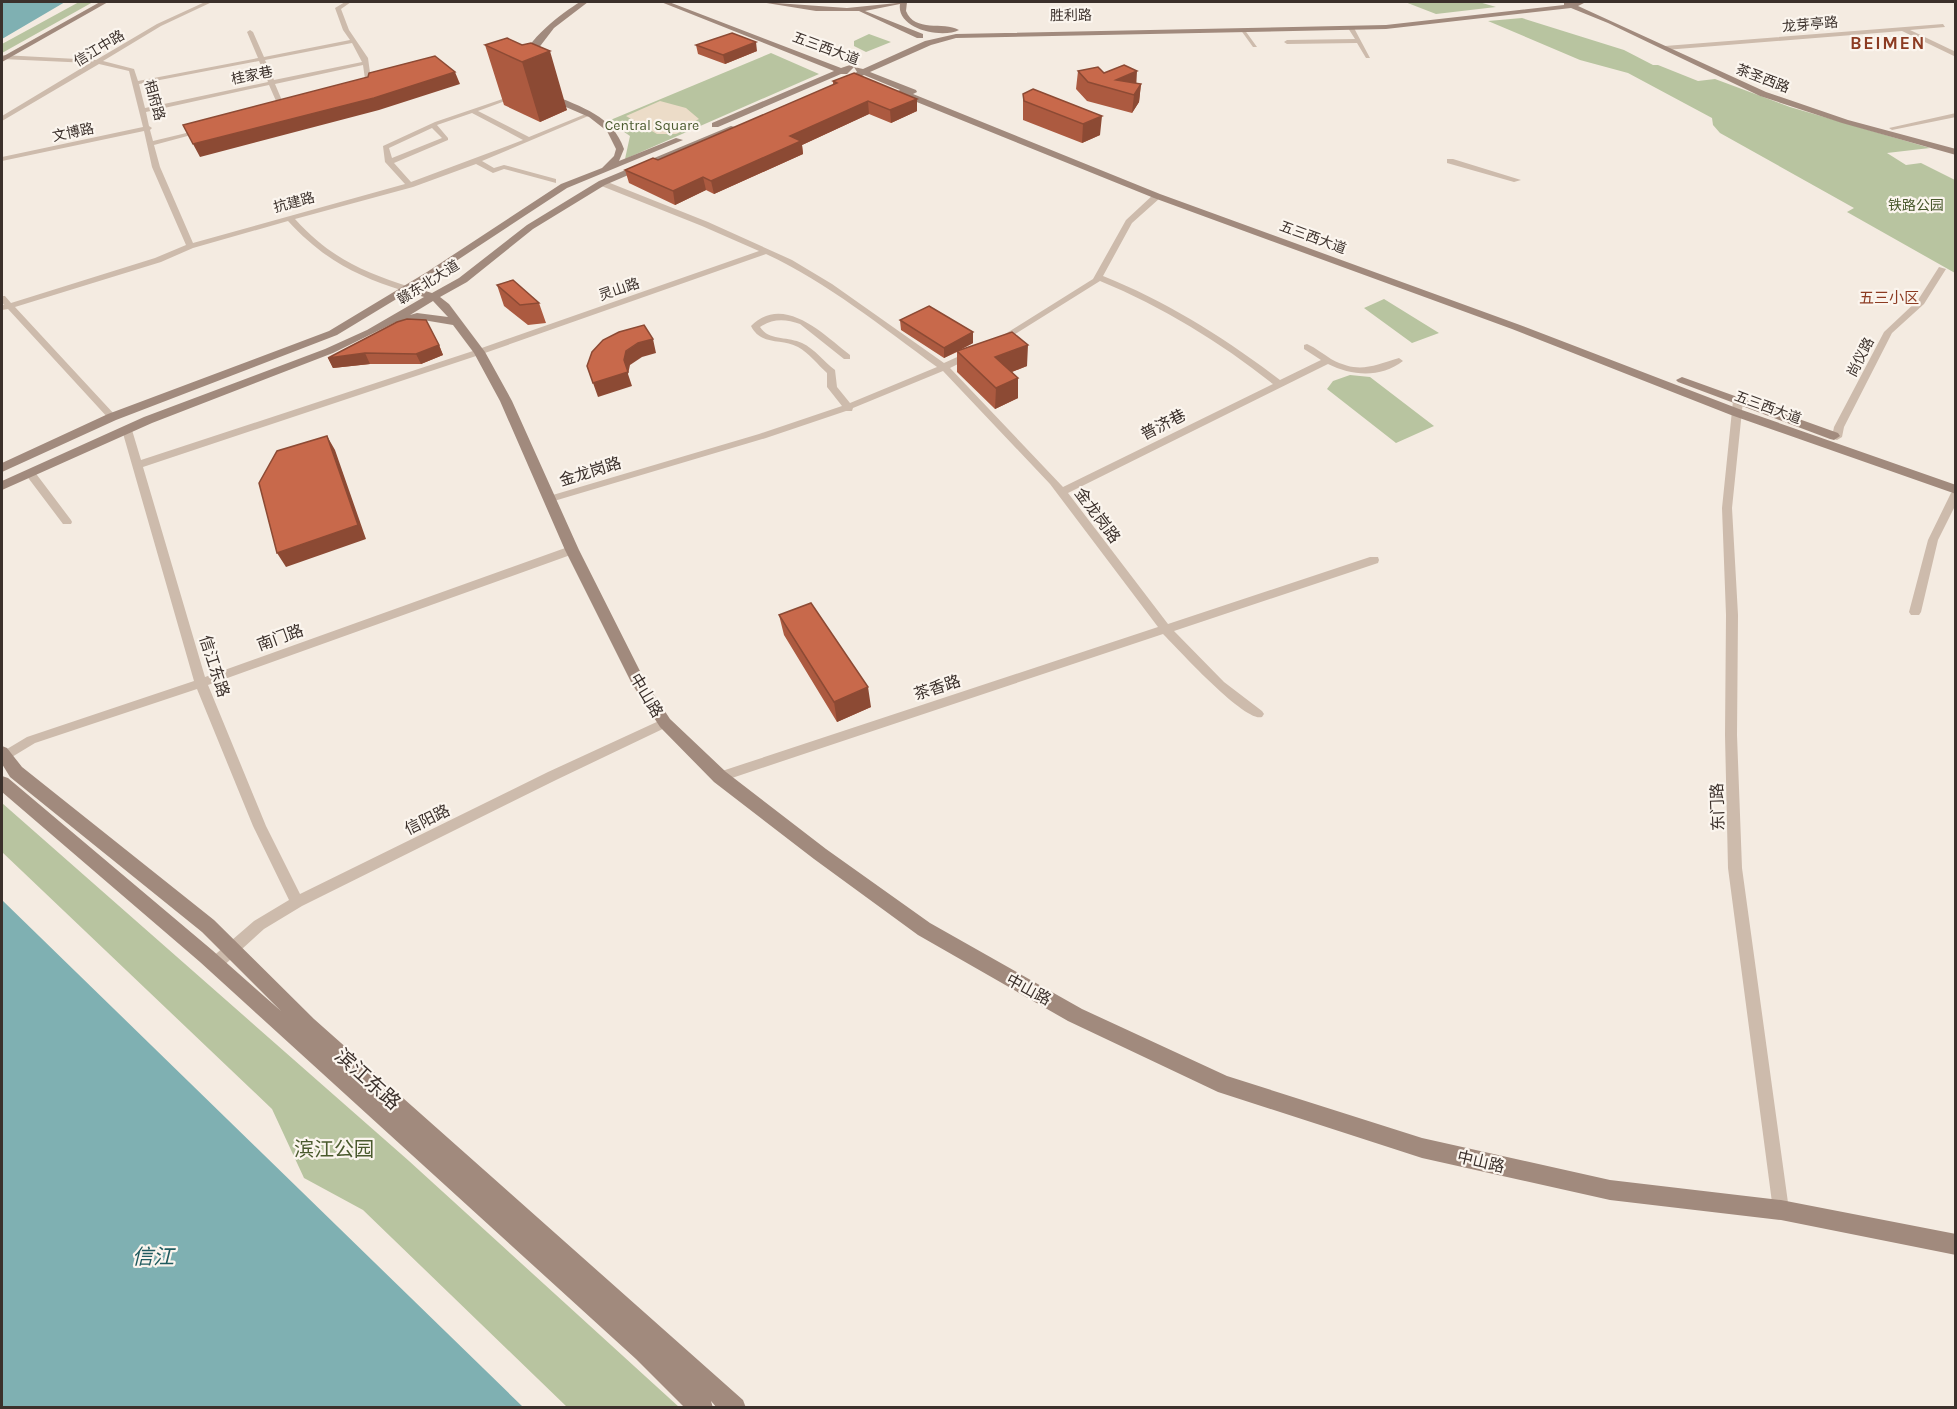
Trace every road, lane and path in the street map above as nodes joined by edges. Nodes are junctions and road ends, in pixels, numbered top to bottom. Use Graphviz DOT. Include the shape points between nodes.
graph roads {
  1 [pos="98,2"];
  2 [pos="104,2"];
  3 [pos="209,2"];
  4 [pos="348,2"];
  5 [pos="584,2"];
  6 [pos="664,2"];
  7 [pos="682,2"];
  8 [pos="765,2"];
  9 [pos="898,2"];
  10 [pos="904,2"];
  11 [pos="1558,2"];
  12 [pos="1578,3"];
  13 [pos="859,11"];
  14 [pos="1943,26"];
  15 [pos="1351,28"];
  16 [pos="964,30"];
  17 [pos="1242,30"];
  18 [pos="1903,30"];
  19 [pos="250,32"];
  20 [pos="921,39"];
  21 [pos="354,41"];
  22 [pos="1358,41"];
  23 [pos="1287,42"];
  24 [pos="1255,46"];
  25 [pos="1679,47"];
  26 [pos="1665,48"];
  27 [pos="1956,55"];
  28 [pos="3,57"];
  29 [pos="1368,57"];
  30 [pos="263,59"];
  31 [pos="100,62"];
  32 [pos="365,63"];
  33 [pos="520,69"];
  34 [pos="853,71"];
  35 [pos="136,83"];
  36 [pos="273,83"];
  37 [pos="359,90"];
  38 [pos="531,91"];
  39 [pos="294,107"];
  40 [pos="144,110"];
  41 [pos="283,110"];
  42 [pos="472,111"];
  43 [pos="272,113"];
  44 [pos="590,114"];
  45 [pos="1956,115"];
  46 [pos="2,119"];
  47 [pos="433,125"];
  48 [pos="149,128"];
  49 [pos="1892,128"];
  50 [pos="208,130"];
  51 [pos="529,140"];
  52 [pos="152,142"];
  53 [pos="1956,146"];
  54 [pos="1956,152"];
  55 [pos="2,159"];
  56 [pos="477,161"];
  57 [pos="1450,161"];
  58 [pos="389,162"];
  59 [pos="605,168"];
  60 [pos="1517,180"];
  61 [pos="552,181"];
  62 [pos="602,183"];
  63 [pos="410,185"];
  64 [pos="1157,196"];
  65 [pos="289,217"];
  66 [pos="190,246"];
  67 [pos="768,251"];
  68 [pos="1942,269"];
  69 [pos="1099,277"];
  70 [pos="407,290"];
  71 [pos="434,297"];
  72 [pos="3,304"];
  73 [pos="354,321"];
  74 [pos="457,322"];
  75 [pos="388,323"];
  76 [pos="371,332"];
  77 [pos="987,346"];
  78 [pos="1307,347"];
  79 [pos="976,351"];
  80 [pos="479,352"];
  81 [pos="847,357"];
  82 [pos="1327,361"];
  83 [pos="1399,361"];
  84 [pos="945,368"];
  85 [pos="1278,384"];
  86 [pos="1736,406"];
  87 [pos="849,409"];
  88 [pos="112,417"];
  89 [pos="127,430"];
  90 [pos="1837,437"];
  91 [pos="137,465"];
  92 [pos="2,468"];
  93 [pos="30,473"];
  94 [pos="1956,480"];
  95 [pos="2,486"];
  96 [pos="1062,492"];
  97 [pos="1956,492"];
  98 [pos="550,499"];
  99 [pos="67,522"];
  100 [pos="572,550"];
  101 [pos="1374,560"];
  102 [pos="1915,612"];
  103 [pos="1165,630"];
  104 [pos="201,683"];
  105 [pos="1258,714"];
  106 [pos="665,723"];
  107 [pos="2,755"];
  108 [pos="720,777"];
  109 [pos="2,783"];
  110 [pos="297,902"];
  111 [pos="231,950"];
  112 [pos="215,964"];
  113 [pos="1781,1210"];
  114 [pos="1956,1245"];
  115 [pos="702,1407"];
  116 [pos="735,1407"];
  1 -- 28 [label="main road"];
  2 -- 28 [label="main road"];
  3 -- 31 [label="street, 信江中路" via="159,25"];
  4 -- 21 [label="street" via="338,8"];
  5 -- 33 [label="main road" via="568,11 543,36"];
  6 -- 34 [label="main road, 五三西大道"];
  7 -- 34 [label="main road, 五三西大道"];
  8 -- 13 [label="main road" via="834,12"];
  9 -- 13 [label="main road"];
  10 -- 16 [label="main road" via="904,14 920,28"];
  11 -- 12 [label="main road"];
  11 -- 16 [label="main road, 胜利路" via="1378,24"];
  12 -- 15 [label="main road, 胜利路"];
  12 -- 25 [label="main road, 茶圣西路"];
  12 -- 26 [label="main road, 茶圣西路"];
  13 -- 20 [label="main road"];
  14 -- 18 [label="street, 龙芽亭路"];
  15 -- 17 [label="main road, 胜利路"];
  15 -- 22 [label="street"];
  16 -- 20 [label="main road, 胜利路"];
  17 -- 24 [label="street"];
  17 -- 34 [label="main road, 胜利路" via="956,36"];
  18 -- 25 [label="street, 龙芽亭路"];
  18 -- 27 [label="street"];
  19 -- 30 [label="street"];
  20 -- 34 [label="main road, 胜利路"];
  21 -- 30 [label="street"];
  21 -- 32 [label="street"];
  22 -- 23 [label="street"];
  22 -- 29 [label="street"];
  25 -- 26 [label="street, 龙芽亭路"];
  25 -- 49 [label="main road, 茶圣西路" via="1779,94"];
  26 -- 54 [label="main road, 茶圣西路" via="1779,99"];
  28 -- 31 [label="street, 相府路"];
  30 -- 35 [label="street"];
  30 -- 36 [label="street"];
  31 -- 35 [label="street, 相府路" via="132,70"];
  31 -- 46 [label="street, 信江中路"];
  32 -- 36 [label="street, 桂家巷"];
  32 -- 37 [label="street" via="369,87"];
  34 -- 59 [label="main road"];
  34 -- 62 [label="main road, 赣东北大道"];
  34 -- 64 [label="main road, 五三西大道"];
  34 -- 86 [label="main road, 五三西大道"];
  35 -- 40 [label="street, 相府路"];
  36 -- 40 [label="street, 桂家巷"];
  36 -- 41 [label="street"];
  38 -- 42 [label="street"];
  38 -- 44 [label="main road"];
  39 -- 41 [label="street"];
  40 -- 48 [label="street, 相府路"];
  41 -- 43 [label="street"];
  42 -- 47 [label="street"];
  42 -- 51 [label="street"];
  44 -- 51 [label="street, 抗建路"];
  44 -- 59 [label="main road" via="619,141 618,157"];
  45 -- 49 [label="street"];
  47 -- 58 [label="street" via="385,147"];
  47 -- 58 [label="street" via="446,139"];
  48 -- 52 [label="street, 相府路"];
  48 -- 55 [label="street, 文博路"];
  49 -- 53 [label="main road, 茶圣西路"];
  50 -- 52 [label="street"];
  51 -- 56 [label="street, 抗建路"];
  52 -- 66 [label="street, 相府路" via="156,167"];
  56 -- 61 [label="street" via="493,171 504,166"];
  56 -- 63 [label="street, 抗建路"];
  57 -- 60 [label="street"];
  58 -- 63 [label="street"];
  59 -- 70 [label="main road" via="541,200"];
  62 -- 67 [label="street, 金龙岗路"];
  62 -- 71 [label="main road, 赣东北大道" via="530,227 463,280"];
  63 -- 65 [label="street, 抗建路"];
  64 -- 69 [label="street" via="1129,222"];
  64 -- 86 [label="main road, 五三西大道"];
  65 -- 66 [label="street, 抗建路"];
  65 -- 70 [label="street" via="321,252 342,265"];
  66 -- 72 [label="street, 抗建路" via="158,260"];
  67 -- 80 [label="street, 灵山路"];
  67 -- 84 [label="street, 金龙岗路" via="829,286"];
  68 -- 90 [label="street, 尚仪路" via="1922,302 1888,332"];
  69 -- 77 [label="street"];
  69 -- 85 [label="street" via="1178,316"];
  70 -- 71 [label="main road"];
  70 -- 73 [label="main road"];
  71 -- 74 [label="main road, 中山路"];
  71 -- 75 [label="main road, 赣东北大道"];
  72 -- 88 [label="street"];
  73 -- 76 [label="main road" via="371,323 375,327"];
  73 -- 88 [label="main road" via="278,355"];
  74 -- 75 [label="main road" via="417,316"];
  74 -- 80 [label="main road, 中山路"];
  75 -- 76 [label="main road, 赣东北大道"];
  76 -- 89 [label="main road, 赣东北大道"];
  78 -- 82 [label="street"];
  79 -- 84 [label="street, 金龙岗路"];
  80 -- 91 [label="street, 灵山路"];
  80 -- 98 [label="main road, 中山路" via="506,401"];
  81 -- 87 [label="street" via="795,319 776,317 755,326 761,335 805,347 832,372 832,387"];
  82 -- 83 [label="street" via="1343,370 1370,373"];
  82 -- 85 [label="street, 普济巷"];
  84 -- 87 [label="street, 金龙岗路"];
  84 -- 96 [label="street, 金龙岗路"];
  85 -- 96 [label="street, 普济巷"];
  86 -- 90 [label="main road, 五三西大道"];
  86 -- 97 [label="main road, 五三西大道"];
  86 -- 113 [label="street, 东门路" via="1727,508 1735,868"];
  87 -- 98 [label="street, 金龙岗路"];
  88 -- 92 [label="main road"];
  89 -- 91 [label="street, 信江东路"];
  89 -- 93 [label="main road, 赣东北大道"];
  90 -- 94 [label="main road, 五三西大道"];
  91 -- 104 [label="street, 信江东路"];
  93 -- 95 [label="main road, 赣东北大道"];
  93 -- 99 [label="street"];
  96 -- 103 [label="street, 金龙岗路"];
  97 -- 102 [label="street" via="1933,540"];
  98 -- 100 [label="main road, 中山路"];
  100 -- 104 [label="street, 南门路"];
  100 -- 106 [label="main road, 中山路" via="639,684"];
  101 -- 103 [label="street, 茶香路"];
  103 -- 105 [label="street, 金龙岗路" via="1220,685"];
  103 -- 108 [label="street, 茶香路"];
  104 -- 107 [label="street, 南门路" via="31,740"];
  104 -- 110 [label="street, 信江东路" via="260,826"];
  106 -- 108 [label="main road, 中山路"];
  106 -- 110 [label="street, 信阳路"];
  107 -- 111 [label="main road, 滨江东路" via="16,772 126,858"];
  108 -- 113 [label="main road, 中山路" via="924,929 1075,1015 1225,1085 1422,1148 1610,1190"];
  109 -- 112 [label="main road, 滨江东路"];
  110 -- 111 [label="street, 信阳路" via="259,925"];
  111 -- 112 [label="street, 信阳路"];
  111 -- 116 [label="main road, 滨江东路" via="307,1025"];
  112 -- 115 [label="main road, 滨江东路"];
  113 -- 114 [label="main road, 中山路"];
}
